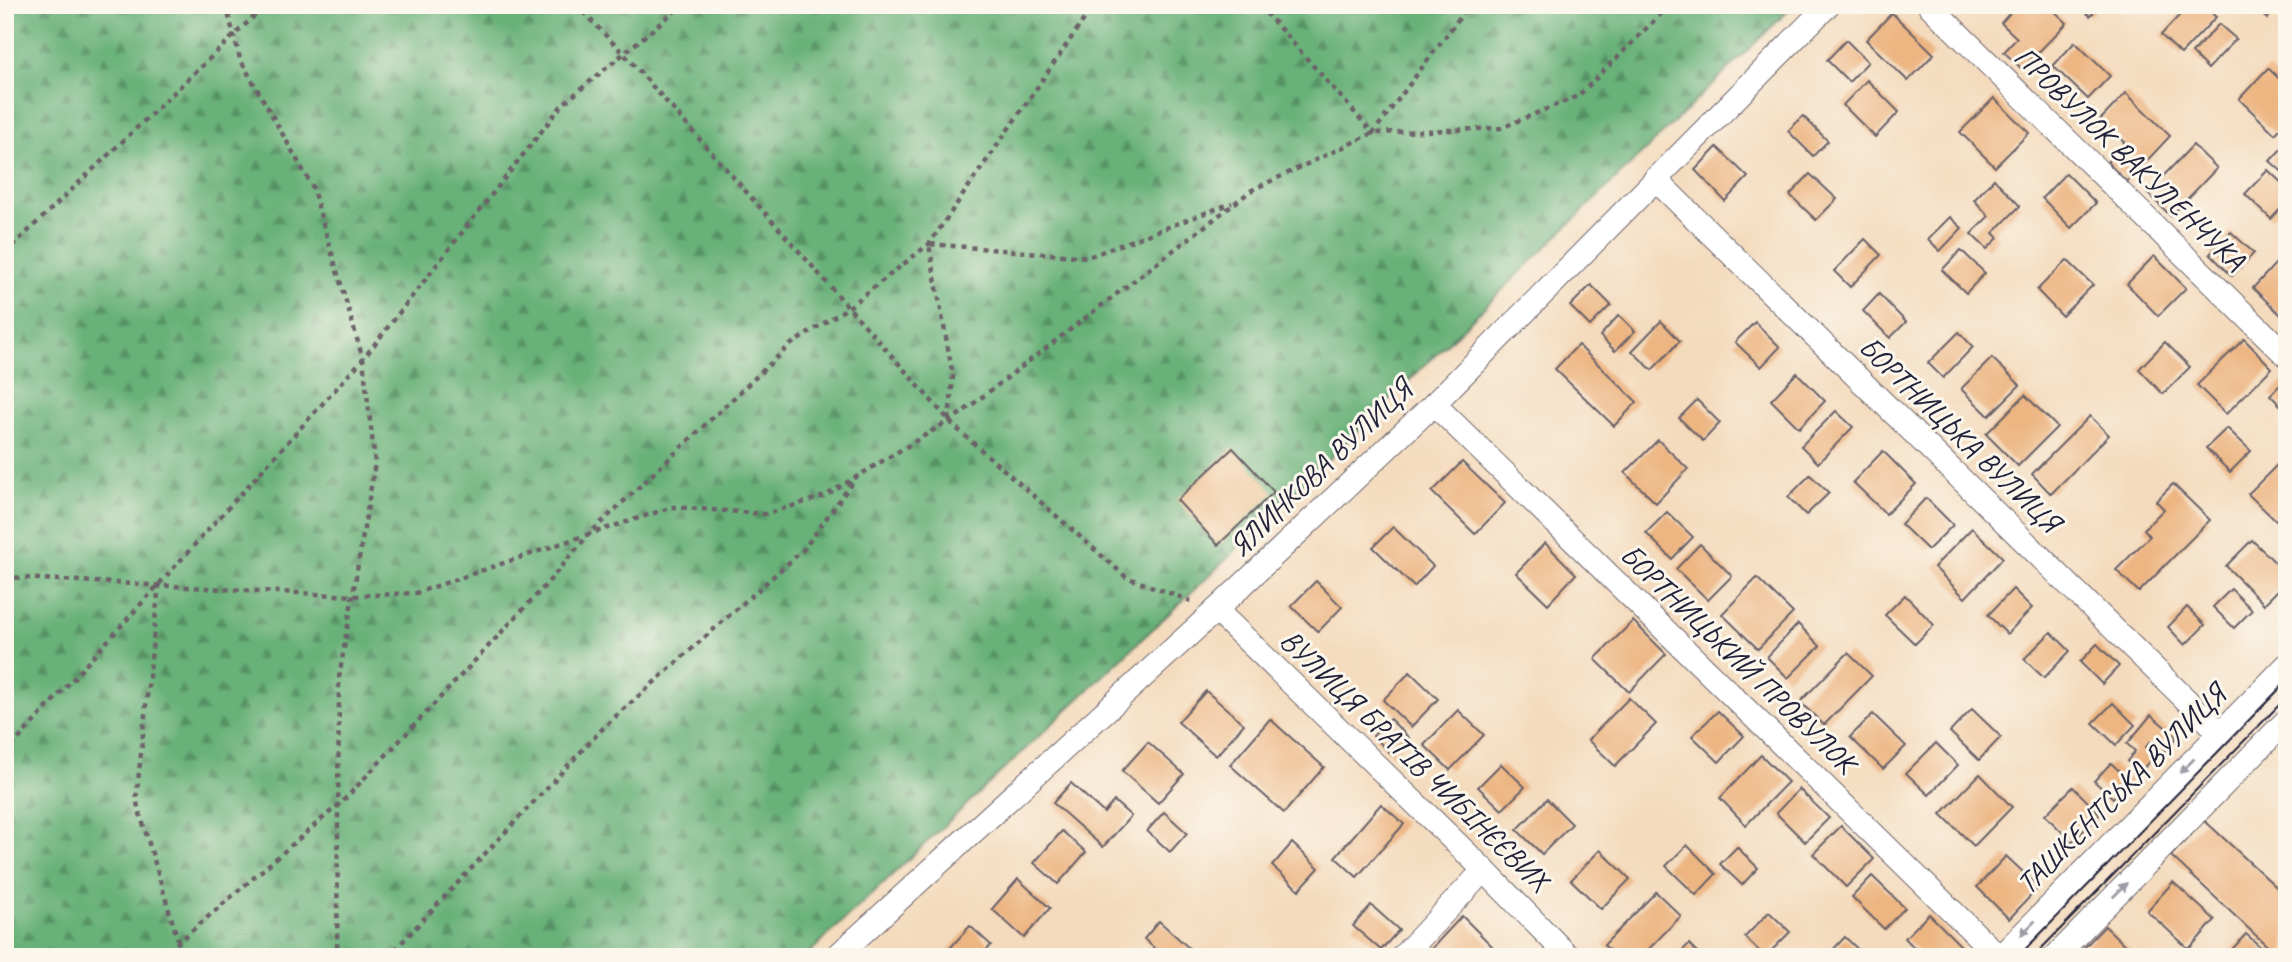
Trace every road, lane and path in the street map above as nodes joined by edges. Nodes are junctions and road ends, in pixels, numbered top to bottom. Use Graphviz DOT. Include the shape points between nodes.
graph roads {
  1 [pos="226,5"];
  2 [pos="266,5"];
  3 [pos="576,5"];
  4 [pos="682,5"];
  5 [pos="1094,5"];
  6 [pos="1259,5"];
  7 [pos="1469,5"];
  8 [pos="1670,5"];
  9 [pos="1828,5"];
  10 [pos="1929,5"];
  11 [pos="234,36"];
  12 [pos="624,54"];
  13 [pos="1373,133"];
  14 [pos="1655,179"];
  15 [pos="1240,200"];
  16 [pos="929,244"];
  17 [pos="5,253"];
  18 [pos="849,307"];
  19 [pos="2287,356"];
  20 [pos="363,359"];
  21 [pos="1434,404"];
  22 [pos="949,421"];
  23 [pos="857,476"];
  24 [pos="589,534"];
  25 [pos="5,576"];
  26 [pos="159,584"];
  27 [pos="353,596"];
  28 [pos="1216,610"];
  29 [pos="2287,665"];
  30 [pos="2287,720"];
  31 [pos="2220,733"];
  32 [pos="5,754"];
  33 [pos="339,804"];
  34 [pos="1484,870"];
  35 [pos="179,941"];
  36 [pos="162,957"];
  37 [pos="183,957"];
  38 [pos="337,957"];
  39 [pos="388,957"];
  40 [pos="836,957"];
  41 [pos="1402,957"];
  42 [pos="1569,957"];
  43 [pos="1999,957"];
  44 [pos="2055,957"];
  1 -- 11 [label="path"];
  2 -- 11 [label="path"];
  3 -- 12 [label="path"];
  4 -- 12 [label="path"];
  5 -- 16 [label="path"];
  6 -- 13 [label="path"];
  7 -- 13 [label="path"];
  8 -- 13 [label="path" via="1578,96 1501,128"];
  9 -- 14 [label="street, ЯЛИНКОВА ВУЛИЦЯ"];
  10 -- 19 [label="street, ПРОВУЛОК ВАКУЛЕНЧУКА"];
  11 -- 17 [label="path"];
  11 -- 20 [label="path" via="240,59 312,186"];
  12 -- 18 [label="path"];
  12 -- 20 [label="path" via="562,105"];
  13 -- 15 [label="path" via="1252,190"];
  14 -- 21 [label="street, ЯЛИНКОВА ВУЛИЦЯ"];
  14 -- 31 [label="street, БОРТНИЦЬКА ВУЛИЦЯ"];
  15 -- 16 [label="path" via="1088,257"];
  15 -- 22 [label="path"];
  16 -- 18 [label="path"];
  16 -- 22 [label="path" via="953,376"];
  18 -- 22 [label="path"];
  18 -- 24 [label="path" via="790,345"];
  20 -- 26 [label="path"];
  20 -- 27 [label="path" via="375,463"];
  21 -- 28 [label="street, ЯЛИНКОВА ВУЛИЦЯ"];
  21 -- 43 [label="street, БОРТНИЦЬКИЙ ПРОВУЛОК"];
  22 -- 23 [label="path"];
  22 -- 28 [label="path" via="1126,577"];
  23 -- 24 [label="path" via="825,496 766,514 673,507"];
  23 -- 39 [label="path" via="803,550 606,724"];
  24 -- 27 [label="path" via="416,593"];
  24 -- 33 [label="path"];
  25 -- 26 [label="path"];
  26 -- 27 [label="path"];
  26 -- 32 [label="path"];
  26 -- 35 [label="path" via="136,800"];
  27 -- 33 [label="path" via="339,678"];
  28 -- 34 [label="street, ВУЛИЦЯ БРАТІВ ЧИБІНЄЄВИХ"];
  28 -- 40 [label="street, ЯЛИНКОВА ВУЛИЦЯ"];
  29 -- 31 [label="street, ТАШКЕНТСЬКА ВУЛИЦЯ"];
  44 -- 30 [label="street, one-way"];
  31 -- 43 [label="street, ТАШКЕНТСЬКА ВУЛИЦЯ, one-way"];
  33 -- 35 [label="path"];
  33 -- 38 [label="path"];
  34 -- 41 [label="street"];
  34 -- 42 [label="street, ВУЛИЦЯ БРАТІВ ЧИБІНЄЄВИХ"];
  35 -- 36 [label="path"];
  35 -- 37 [label="path"];
}
